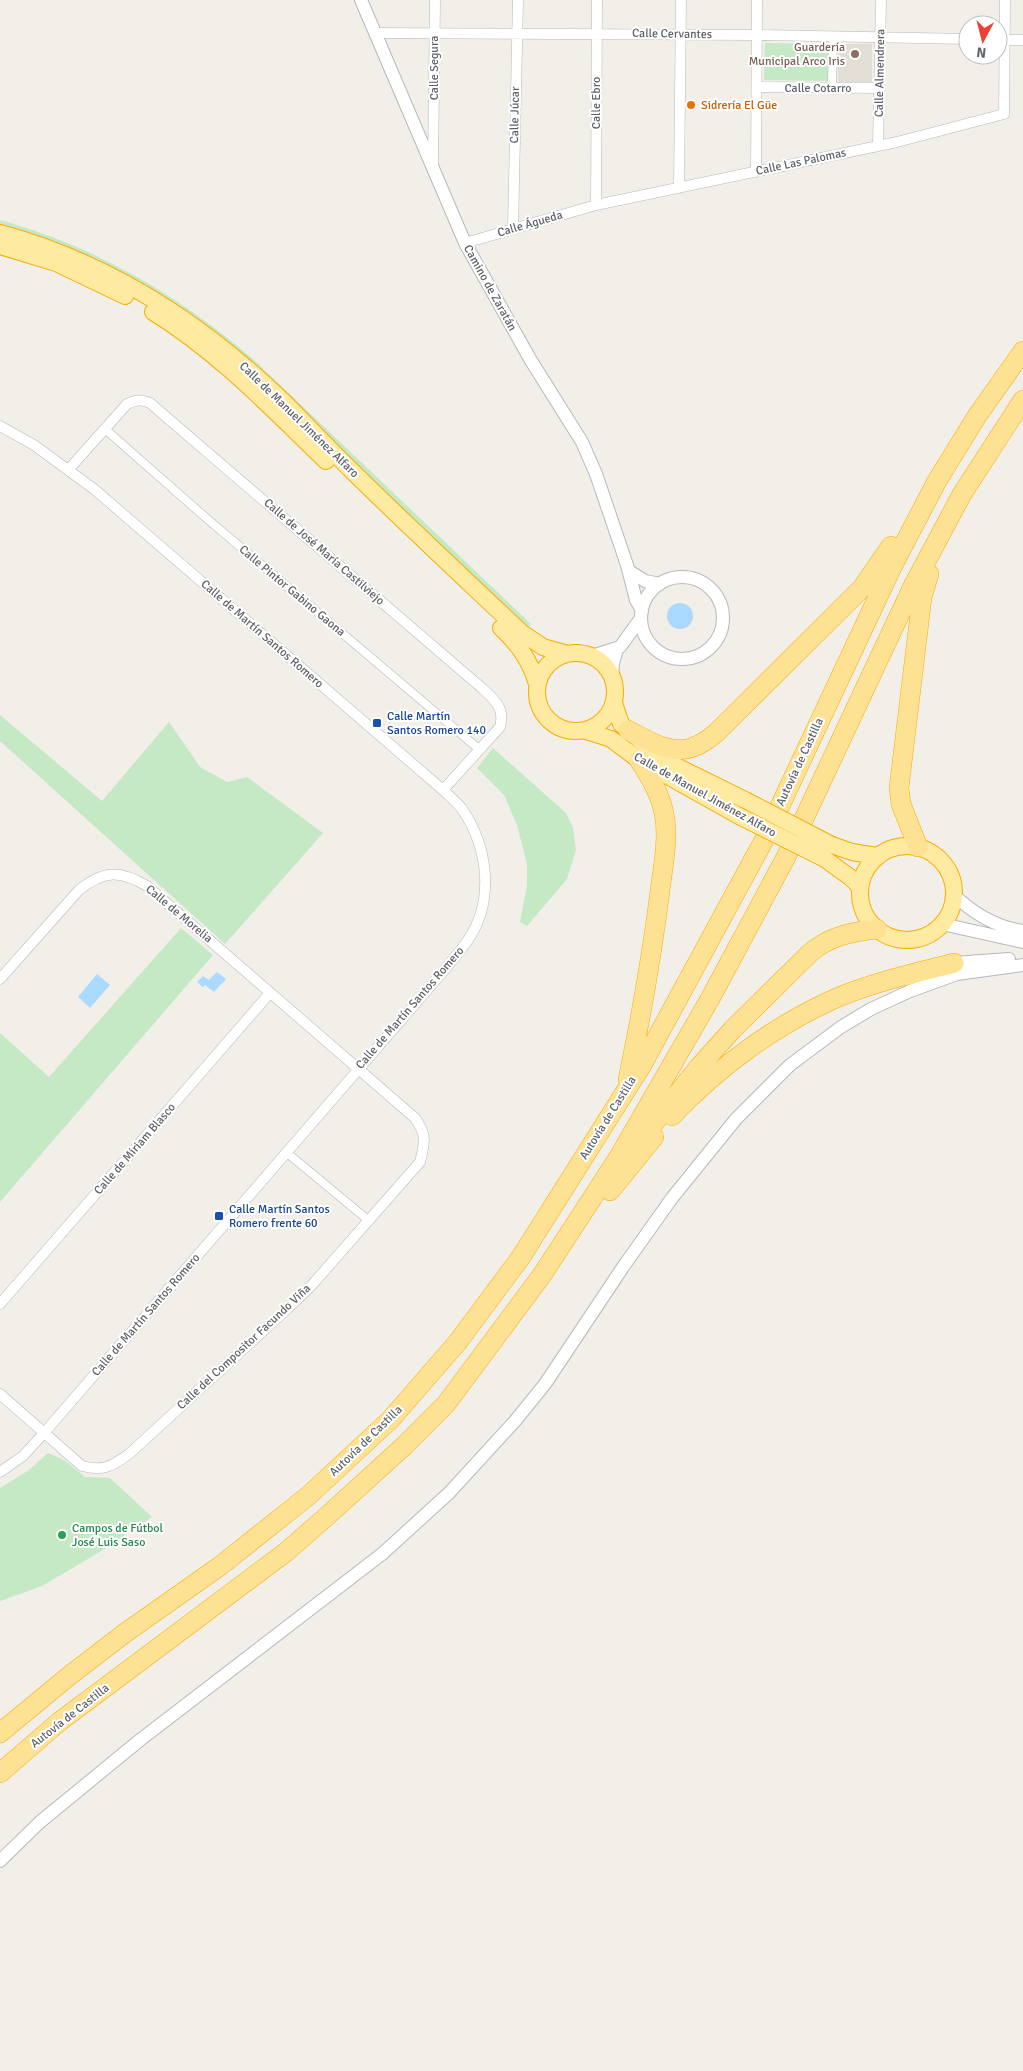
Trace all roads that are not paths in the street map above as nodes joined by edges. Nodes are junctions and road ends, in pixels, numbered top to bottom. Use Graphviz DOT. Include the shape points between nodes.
graph roads {
  1 [pos="361,0"];
  2 [pos="435,0"];
  3 [pos="518,0"];
  4 [pos="597,0"];
  5 [pos="680,0"];
  6 [pos="758,0"];
  7 [pos="881,0"];
  8 [pos="1005,0"];
  9 [pos="1004,15"];
  10 [pos="375,33"];
  11 [pos="434,33"];
  12 [pos="517,34"];
  13 [pos="597,34"];
  14 [pos="680,34"];
  15 [pos="756,35"];
  16 [pos="833,36"];
  17 [pos="880,38"];
  18 [pos="958,39"];
  19 [pos="1008,40"];
  20 [pos="1023,40"];
  21 [pos="1002,65"];
  22 [pos="757,88"];
  23 [pos="832,88"];
  24 [pos="879,88"];
  25 [pos="434,135"];
  26 [pos="418,136"];
  27 [pos="878,146"];
  28 [pos="433,171"];
  29 [pos="756,172"];
  30 [pos="679,188"];
  31 [pos="596,205"];
  32 [pos="513,229"];
  33 [pos="0,233"];
  34 [pos="464,243"];
  35 [pos="0,246"];
  36 [pos="1023,350"];
  37 [pos="1023,400"];
  38 [pos="0,426"];
  39 [pos="105,429"];
  40 [pos="69,469"];
  41 [pos="937,481"];
  42 [pos="958,501"];
  43 [pos="629,571"];
  44 [pos="660,584"];
  45 [pos="642,615"];
  46 [pos="650,643"];
  47 [pos="620,646"];
  48 [pos="567,654"];
  49 [pos="592,656"];
  50 [pos="612,677"];
  51 [pos="537,684"];
  52 [pos="614,703"];
  53 [pos="628,730"];
  54 [pos="586,731"];
  55 [pos="480,750"];
  56 [pos="639,760"];
  57 [pos="443,790"];
  58 [pos="918,847"];
  59 [pos="828,852"];
  60 [pos="877,856"];
  61 [pos="860,887"];
  62 [pos="954,895"];
  63 [pos="942,924"];
  64 [pos="877,929"];
  65 [pos="1023,931"];
  66 [pos="1023,942"];
  67 [pos="1023,957"];
  68 [pos="954,964"];
  69 [pos="1023,965"];
  70 [pos="0,979"];
  71 [pos="270,993"];
  72 [pos="358,1069"];
  73 [pos="626,1088"];
  74 [pos="286,1152"];
  75 [pos="602,1201"];
  76 [pos="368,1220"];
  77 [pos="0,1304"];
  78 [pos="0,1394"];
  79 [pos="446,1404"];
  80 [pos="44,1433"];
  81 [pos="0,1472"];
  82 [pos="0,1732"];
  83 [pos="39,1739"];
  84 [pos="0,1773"];
  85 [pos="0,1782"];
  86 [pos="0,1861"];
  1 -- 10 [label="street, Camino de Zaratán"];
  2 -- 11 [label="street, Calle Segura"];
  3 -- 12 [label="street, Calle Júcar"];
  4 -- 13 [label="street, Calle Ebro"];
  5 -- 14 [label="street"];
  6 -- 15 [label="street"];
  7 -- 17 [label="street, Calle Almendrera"];
  8 -- 9 [label="street"];
  10 -- 11 [label="street, Calle Cervantes"];
  10 -- 26 [label="street, Camino de Zaratán"];
  11 -- 12 [label="street, Calle Cervantes"];
  11 -- 25 [label="street, Calle Segura"];
  12 -- 13 [label="street, Calle Cervantes"];
  12 -- 32 [label="street, Calle Júcar"];
  13 -- 14 [label="street, Calle Cervantes"];
  13 -- 31 [label="street, Calle Ebro"];
  14 -- 15 [label="street, Calle Cervantes"];
  14 -- 30 [label="street"];
  15 -- 16 [label="street, Calle Cervantes"];
  15 -- 22 [label="street"];
  16 -- 17 [label="street, Calle Cervantes"];
  16 -- 23 [label="street"];
  17 -- 18 [label="street, Calle Cervantes"];
  17 -- 24 [label="street, Calle Almendrera"];
  19 -- 20 [label="street"];
  21 -- 27 [label="street, Calle Las Palomas" via="1004,114"];
  22 -- 23 [label="street, Calle Cotarro"];
  22 -- 29 [label="street"];
  23 -- 24 [label="street, Calle Cotarro"];
  24 -- 27 [label="street, Calle Almendrera"];
  25 -- 26 [label="street" via="425,140"];
  25 -- 28 [label="street, Calle Segura"];
  26 -- 28 [label="street, Camino de Zaratán"];
  27 -- 29 [label="street, Calle Las Palomas"];
  28 -- 34 [label="street, Camino de Zaratán"];
  29 -- 30 [label="street, Calle Las Palomas"];
  30 -- 31 [label="street, Calle Las Palomas"];
  31 -- 32 [label="street, Calle Águeda"];
  32 -- 34 [label="street, Calle Águeda"];
  33 -- 48 [label="highway, Calle de Manuel Jiménez Alfaro" via="59,252 108,274 198,329 282,401 522,633 543,647"];
  34 -- 43 [label="street, Camino de Zaratán" via="582,442 599,480"];
  35 -- 51 [label="highway, Calle de Manuel Jiménez Alfaro" via="56,263 110,288 156,314 232,372 515,642 529,661"];
  36 -- 41 [label="highway, Autovía de Castilla"];
  37 -- 42 [label="highway, Autovía de Castilla"];
  38 -- 40 [label="street, Calle de Martín Santos Romero"];
  39 -- 40 [label="street, Calle de José María Castilviejo"];
  39 -- 55 [label="street, Calle Pintor Gabino Gaona"];
  39 -- 55 [label="street, Calle de José María Castilviejo" via="127,404 143,400 150,403 498,703 503,718 500,727"];
  40 -- 57 [label="street, Calle de Martín Santos Romero"];
  41 -- 53 [label="highway" via="862,588 716,733 695,747 679,750 650,742"];
  41 -- 73 [label="highway, Autovía de Castilla" via="892,566 764,840 683,991"];
  42 -- 58 [label="highway" via="922,597 901,756 901,804"];
  42 -- 79 [label="highway, Autovía de Castilla" via="913,586 786,857 711,998 591,1200 542,1275"];
  43 -- 44 [label="street" via="644,581"];
  43 -- 45 [label="street, Camino de Zaratán"];
  44 -- 45 [label="street" via="650,593"];
  44 -- 46 [label="street" via="684,578 706,586 721,605 723,621 718,637 708,649 694,657 670,657"];
  45 -- 46 [label="street" via="643,631"];
  45 -- 47 [label="street"];
  46 -- 47 [label="street"];
  47 -- 49 [label="street"];
  47 -- 50 [label="street" via="614,658"];
  48 -- 49 [label="highway"];
  48 -- 51 [label="highway" via="548,664"];
  49 -- 50 [label="highway"];
  50 -- 52 [label="highway"];
  51 -- 54 [label="highway" via="538,707 544,717 563,730"];
  52 -- 53 [label="highway, Calle de Manuel Jiménez Alfaro" via="618,720"];
  52 -- 54 [label="highway" via="604,720"];
  53 -- 59 [label="highway, Calle de Manuel Jiménez Alfaro, bridge" via="676,766 745,800"];
  54 -- 56 [label="highway, Calle de Manuel Jiménez Alfaro" via="611,739"];
  55 -- 57 [label="street, Calle de José María Castilviejo"];
  56 -- 59 [label="highway, Calle de Manuel Jiménez Alfaro, bridge" via="739,816"];
  56 -- 73 [label="highway" via="654,782 665,818 666,838 653,944"];
  57 -- 72 [label="street, Calle de Martín Santos Romero" via="461,808 476,832 482,850 484,900 469,939"];
  58 -- 60 [label="highway" via="889,849"];
  58 -- 62 [label="highway" via="940,859 953,882"];
  59 -- 60 [label="highway"];
  59 -- 61 [label="highway"];
  60 -- 61 [label="highway" via="868,865"];
  61 -- 64 [label="highway" via="863,910"];
  62 -- 63 [label="highway"];
  62 -- 65 [label="street" via="985,919"];
  63 -- 64 [label="highway" via="917,939 903,940"];
  63 -- 66 [label="street"];
  64 -- 75 [label="highway" via="840,935 820,944 732,1029 658,1117"];
  67 -- 68 [label="street"];
  68 -- 75 [label="highway" via="889,980 841,997 777,1030 725,1066 680,1108 640,1151"];
  69 -- 86 [label="street" via="957,974 910,990 871,1008 790,1065 736,1119 672,1198 545,1384 449,1493 382,1554 140,1740 40,1822"];
  70 -- 71 [label="street, Calle de Morelia" via="79,890 100,876 111,874 132,878 147,886"];
  71 -- 72 [label="street, Calle de Morelia"];
  71 -- 77 [label="street, Calle de Miriam Blasco"];
  72 -- 74 [label="street, Calle de Martín Santos Romero"];
  72 -- 76 [label="street, Calle del Compositor Facundo Viña" via="415,1118 423,1130 425,1142 420,1162"];
  73 -- 82 [label="highway, Autovía de Castilla" via="521,1257 457,1343 390,1420 274,1525 118,1639"];
  74 -- 76 [label="street"];
  74 -- 80 [label="street, Calle de Martín Santos Romero"];
  75 -- 79 [label="highway" via="549,1284 494,1356"];
  76 -- 80 [label="street, Calle del Compositor Facundo Viña" via="284,1312 111,1467 94,1469 82,1466"];
  78 -- 80 [label="street, Calle del Compositor Facundo Viña"];
  79 -- 83 [label="highway, Autovía de Castilla" via="286,1552"];
  80 -- 81 [label="street, Calle de Martín Santos Romero" via="23,1456"];
  83 -- 84 [label="highway, Autovía de Castilla"];
  83 -- 85 [label="highway" via="22,1762"];
}
